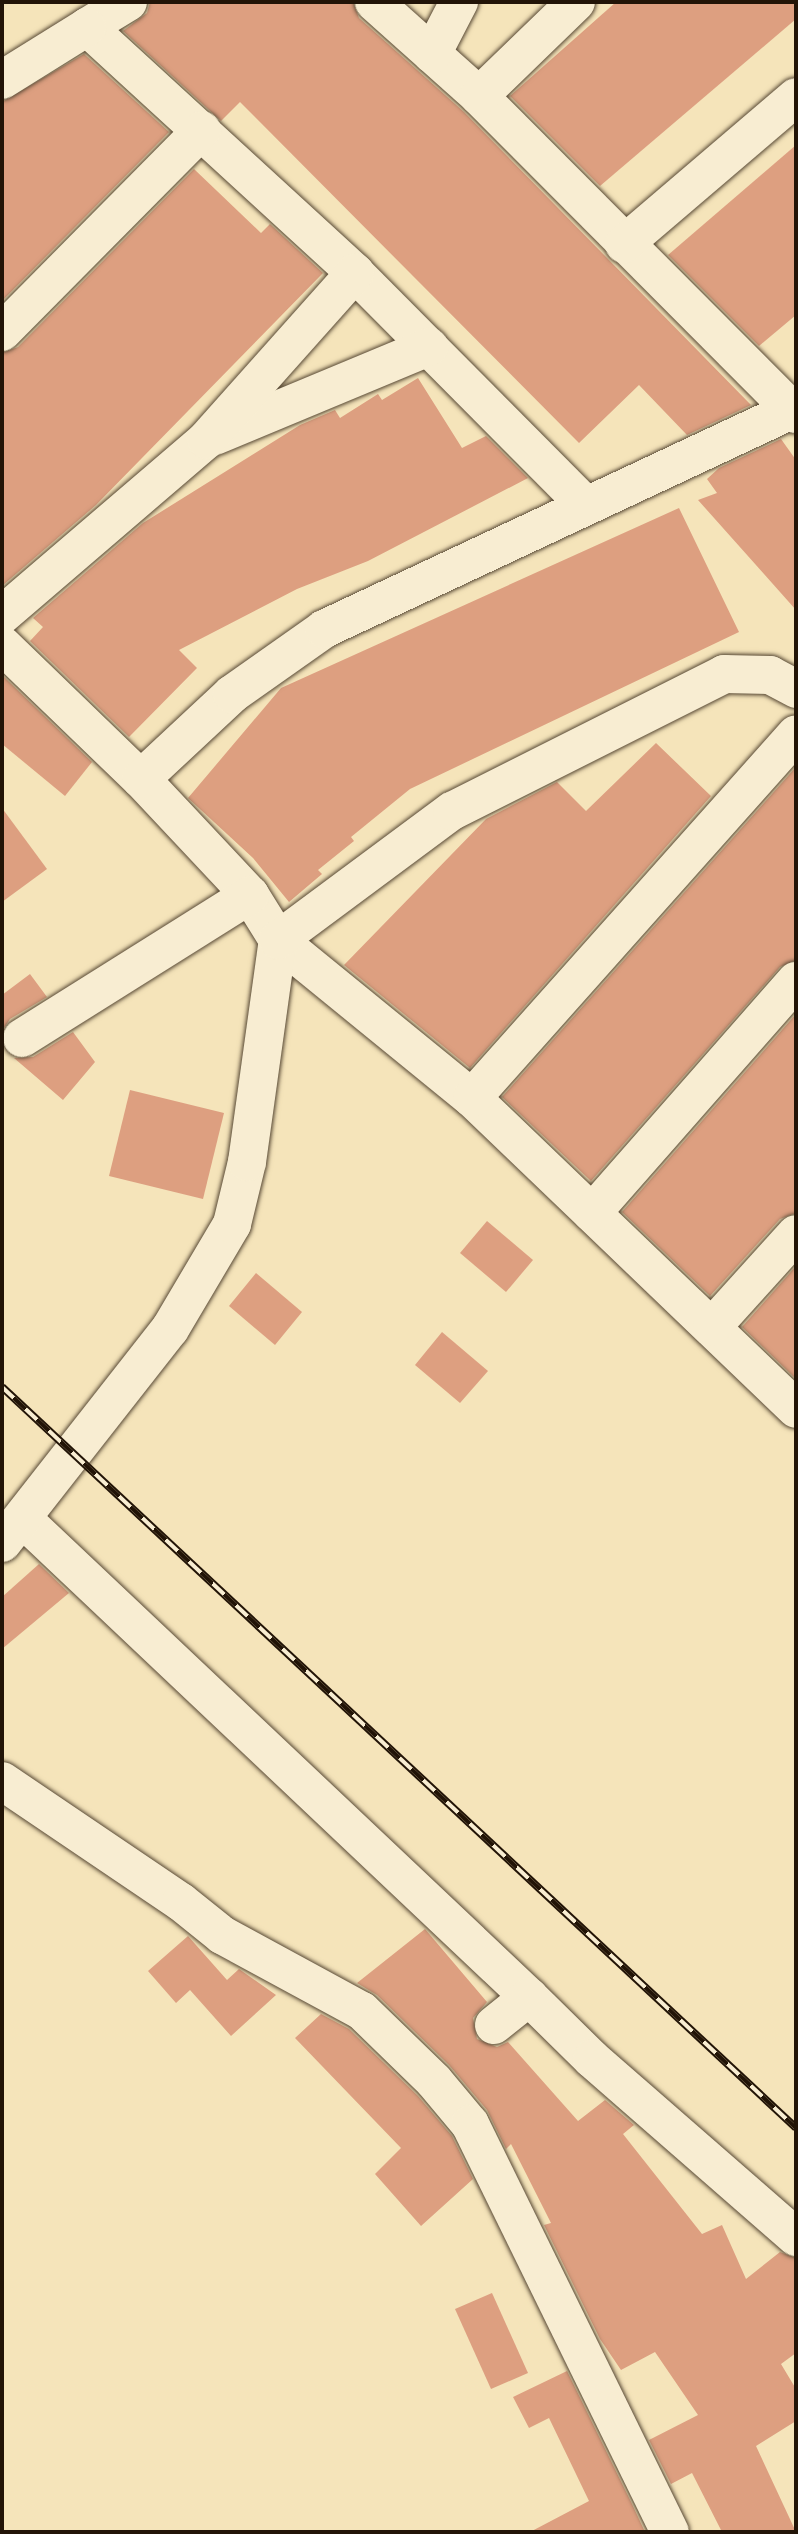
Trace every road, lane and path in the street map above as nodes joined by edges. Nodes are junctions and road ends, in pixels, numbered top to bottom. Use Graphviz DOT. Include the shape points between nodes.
graph roads {
  1 [pos="128,2"];
  2 [pos="374,2"];
  3 [pos="458,2"];
  4 [pos="576,2"];
  5 [pos="87,27"];
  6 [pos="432,54"];
  7 [pos="2,80"];
  8 [pos="479,96"];
  9 [pos="796,97"];
  10 [pos="202,130"];
  11 [pos="624,244"];
  12 [pos="355,273"];
  13 [pos="2,332"];
  14 [pos="429,347"];
  15 [pos="795,411"];
  16 [pos="206,440"];
  17 [pos="584,504"];
  18 [pos="2,615"];
  19 [pos="2,645"];
  20 [pos="796,689"];
  21 [pos="796,734"];
  22 [pos="141,779"];
  23 [pos="250,895"];
  24 [pos="278,940"];
  25 [pos="796,981"];
  26 [pos="22,1038"];
  27 [pos="472,1098"];
  28 [pos="593,1213"];
  29 [pos="796,1234"];
  30 [pos="712,1327"];
  31 [pos="796,1409"];
  32 [pos="13,1532"];
  33 [pos="2,1781"];
  34 [pos="529,1997"];
  35 [pos="494,2025"];
  36 [pos="796,2237"];
  37 [pos="670,2532"];
  1 -- 5 [label="street"];
  2 -- 6 [label="street"];
  3 -- 6 [label="street"];
  4 -- 8 [label="street"];
  5 -- 7 [label="street"];
  5 -- 10 [label="street"];
  6 -- 8 [label="street"];
  8 -- 11 [label="street"];
  9 -- 11 [label="street"];
  10 -- 12 [label="street"];
  10 -- 13 [label="street"];
  11 -- 15 [label="street"];
  12 -- 14 [label="street"];
  12 -- 16 [label="street"];
  14 -- 16 [label="street"];
  14 -- 17 [label="street"];
  15 -- 17 [label="street"];
  16 -- 18 [label="street"];
  17 -- 22 [label="street" via="324,629 232,694"];
  19 -- 22 [label="street"];
  20 -- 24 [label="street" via="769,675 724,674 452,811"];
  21 -- 27 [label="street"];
  22 -- 23 [label="street"];
  23 -- 24 [label="street"];
  23 -- 26 [label="street"];
  24 -- 27 [label="street"];
  24 -- 32 [label="street" via="247,1162 232,1224 170,1329"];
  25 -- 28 [label="street"];
  27 -- 28 [label="street"];
  28 -- 30 [label="street"];
  29 -- 30 [label="street"];
  30 -- 31 [label="street"];
  32 -- 34 [label="street"];
  33 -- 37 [label="street" via="181,1902 222,1935 362,2011 434,2081 470,2124"];
  34 -- 35 [label="street"];
  34 -- 36 [label="street"];
}
